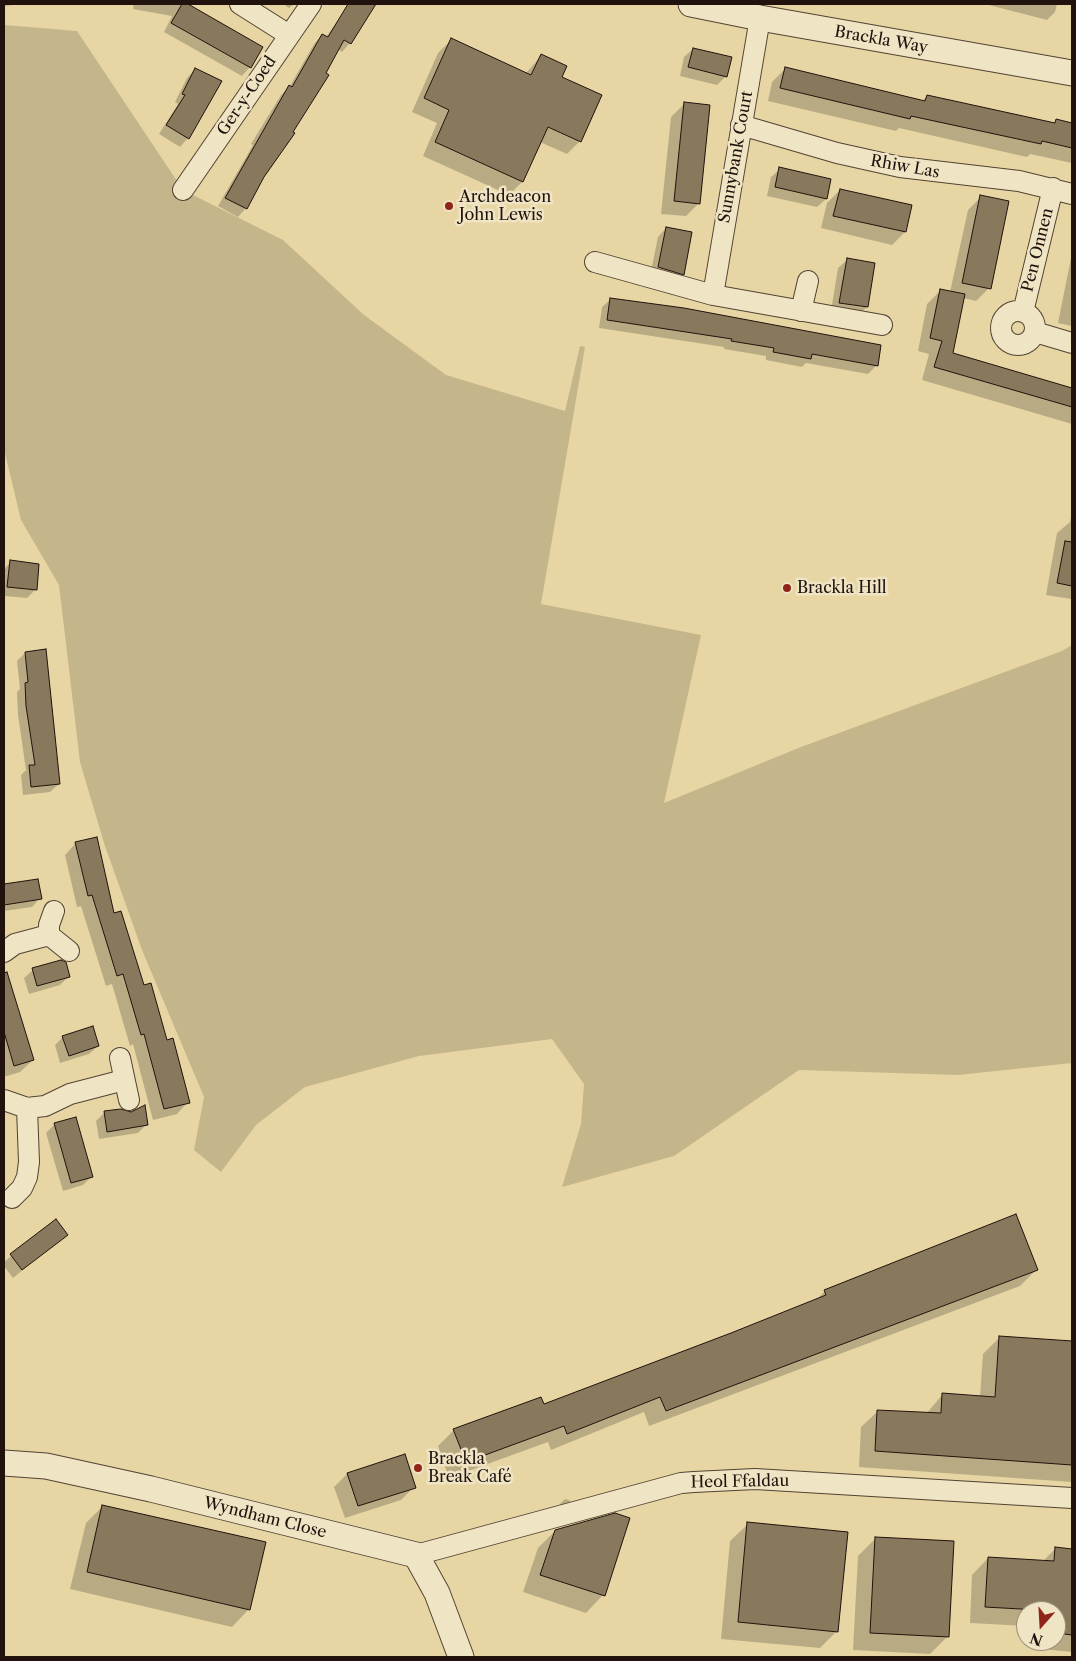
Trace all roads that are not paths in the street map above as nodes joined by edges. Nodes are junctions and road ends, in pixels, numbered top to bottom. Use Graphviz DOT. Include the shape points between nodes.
graph roads {
  1 [pos="240,4"];
  2 [pos="311,4"];
  3 [pos="691,4"];
  4 [pos="760,18"];
  5 [pos="289,35"];
  6 [pos="1072,73"];
  7 [pos="741,125"];
  8 [pos="183,190"];
  9 [pos="1063,191"];
  10 [pos="595,262"];
  11 [pos="808,281"];
  12 [pos="713,295"];
  13 [pos="801,311"];
  14 [pos="1022,312"];
  15 [pos="882,325"];
  16 [pos="1035,332"];
  17 [pos="1072,343"];
  18 [pos="54,911"];
  19 [pos="49,935"];
  20 [pos="69,951"];
  21 [pos="4,952"];
  22 [pos="120,1058"];
  23 [pos="124,1080"];
  24 [pos="4,1100"];
  25 [pos="129,1100"];
  26 [pos="27,1108"];
  27 [pos="12,1198"];
  28 [pos="4,1463"];
  29 [pos="1072,1498"];
  30 [pos="416,1556"];
  31 [pos="461,1657"];
  1 -- 5 [label="street"];
  2 -- 5 [label="street, Ger-y-Coed"];
  3 -- 4 [label="street, Brackla Way"];
  4 -- 6 [label="street, Brackla Way"];
  4 -- 7 [label="street, Sunnybank Court"];
  5 -- 8 [label="street, Ger-y-Coed"];
  7 -- 9 [label="street, Rhiw Las" via="900,168 1019,181"];
  7 -- 12 [label="street, Sunnybank Court"];
  9 -- 14 [label="street, Pen Onnen"];
  10 -- 12 [label="street"];
  11 -- 13 [label="street"];
  12 -- 13 [label="street"];
  13 -- 15 [label="street"];
  14 -- 16 [label="street, Pen Onnen" via="1033,320"];
  14 -- 16 [label="street, Pen Onnen" via="1013,312 1004,320 1003,336 1012,344 1024,344"];
  16 -- 17 [label="street"];
  18 -- 19 [label="street"];
  19 -- 20 [label="street"];
  19 -- 21 [label="street" via="15,944"];
  22 -- 23 [label="street"];
  23 -- 25 [label="street"];
  23 -- 26 [label="street" via="70,1094 45,1106"];
  24 -- 26 [label="street"];
  26 -- 27 [label="street" via="27,1177"];
  28 -- 30 [label="street, Wyndham Close" via="46,1466 113,1480"];
  29 -- 30 [label="street, Heol Ffaldau" via="755,1479 680,1483"];
  30 -- 31 [label="street" via="437,1593"];
}
